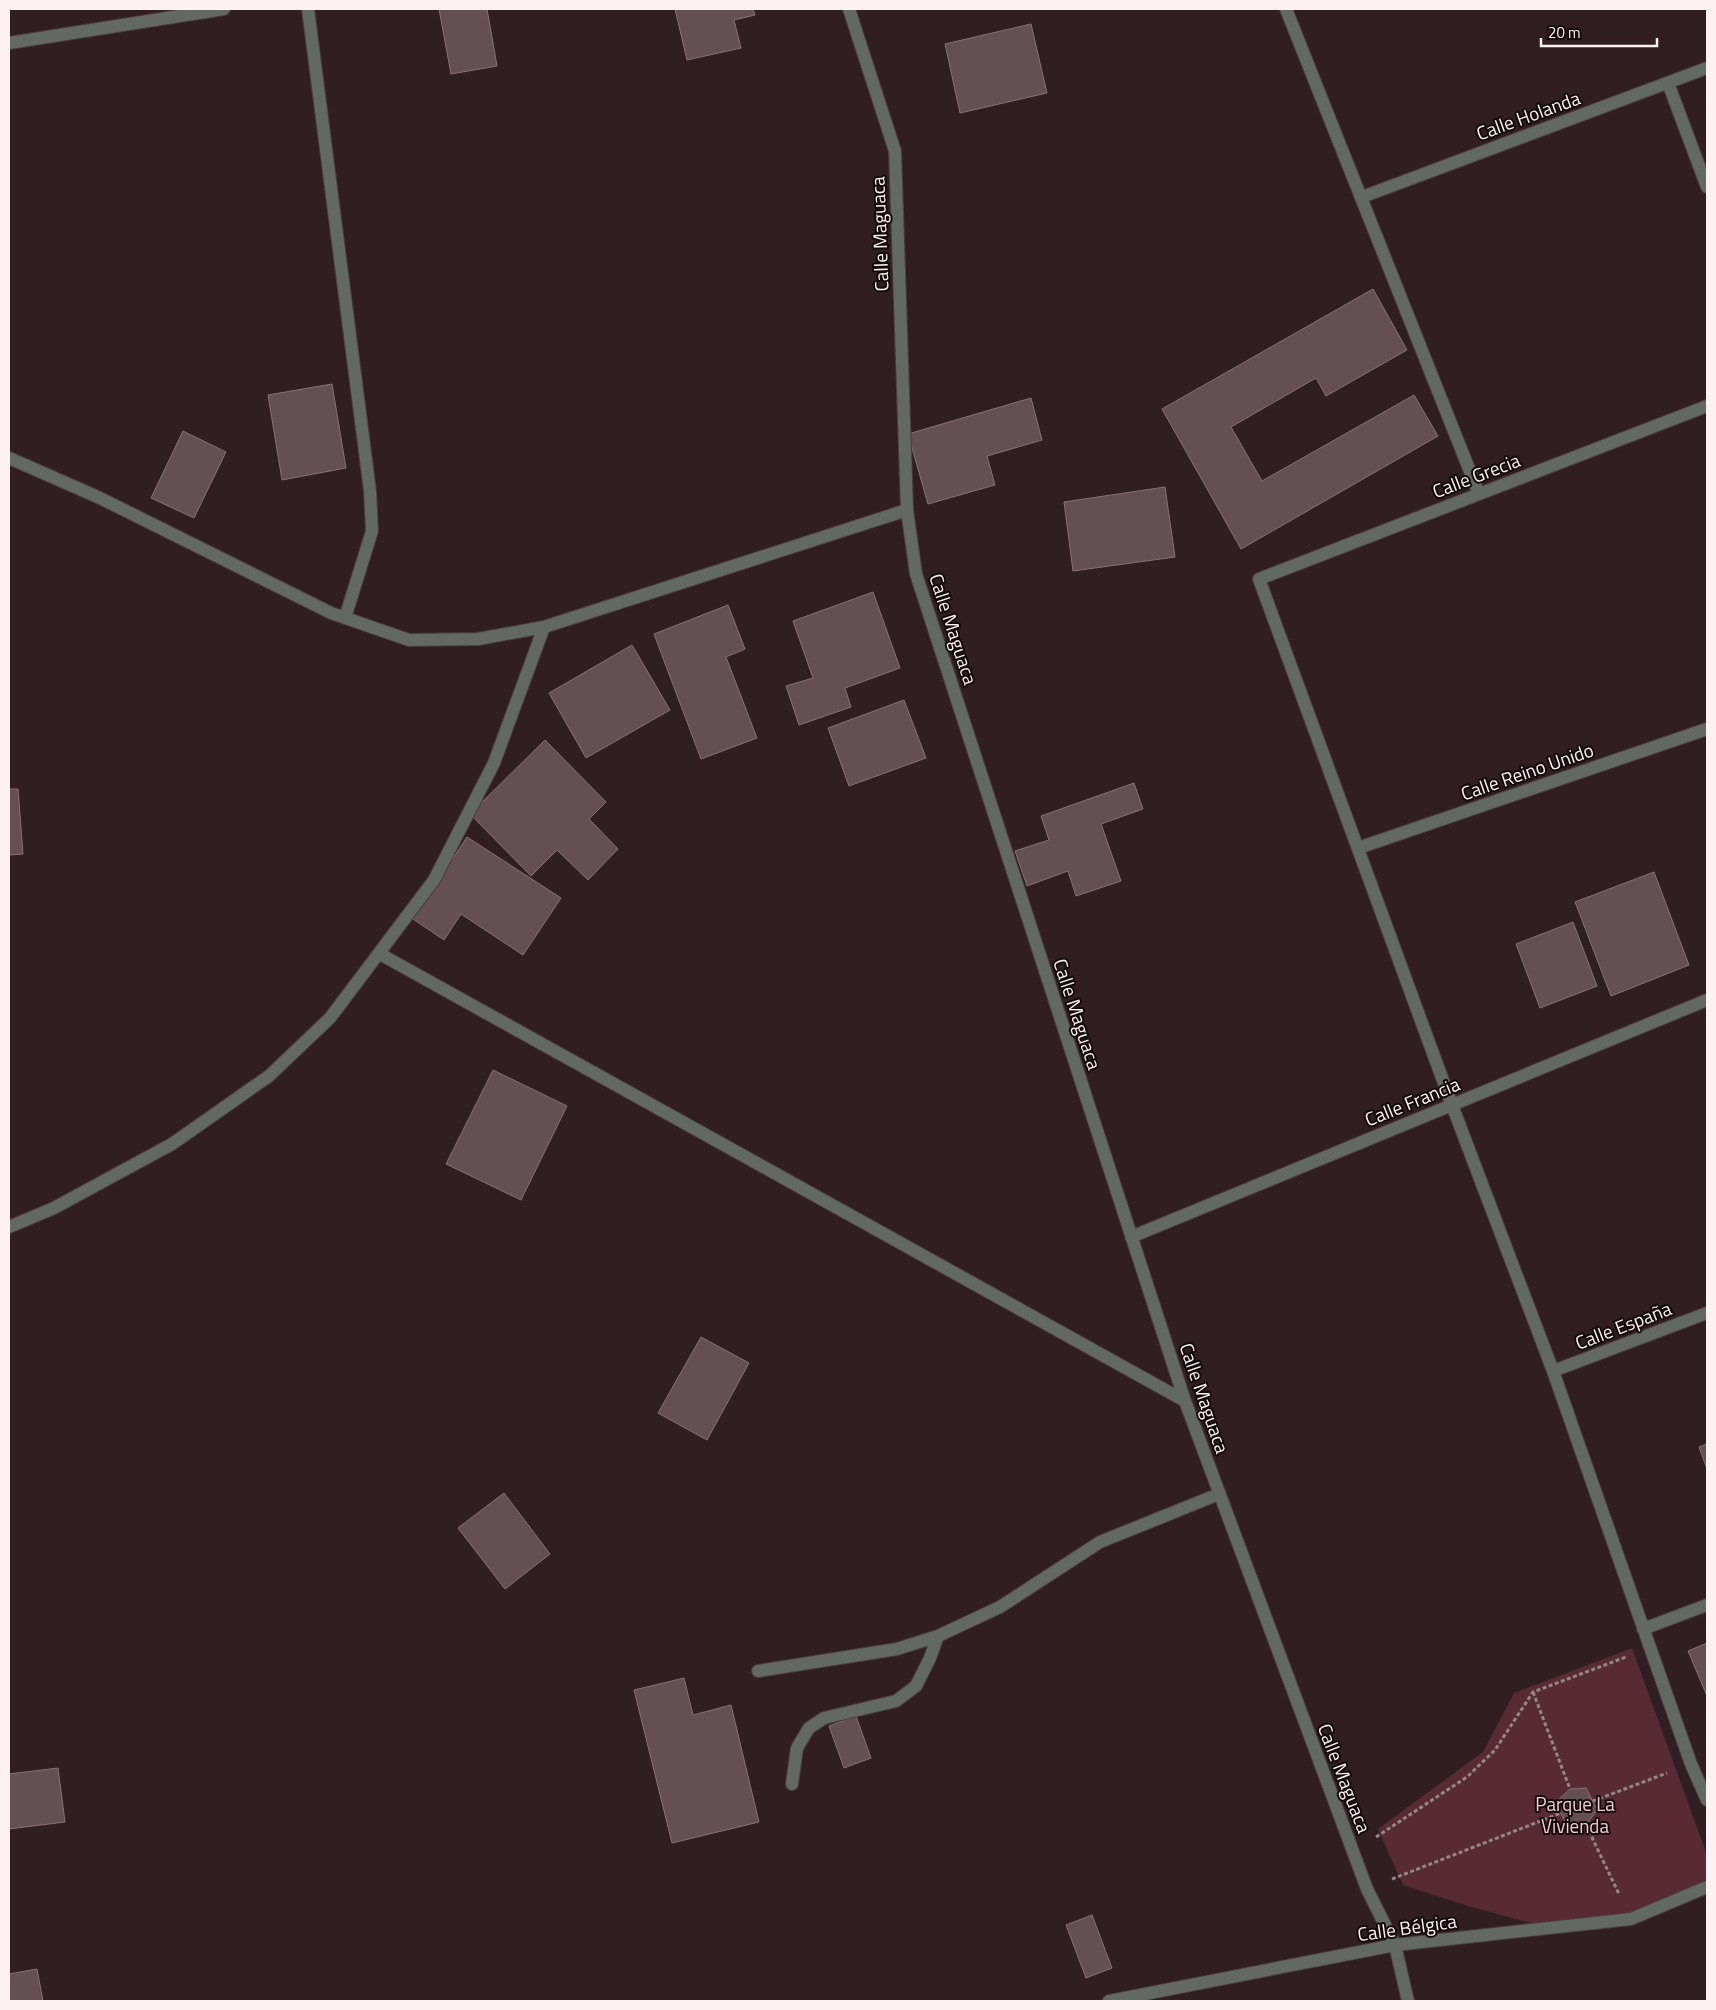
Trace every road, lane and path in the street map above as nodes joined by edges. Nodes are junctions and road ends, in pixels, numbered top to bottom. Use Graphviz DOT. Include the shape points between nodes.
graph roads {
  1 [pos="224,9"];
  2 [pos="308,9"];
  3 [pos="849,9"];
  4 [pos="1286,9"];
  5 [pos="9,43"];
  6 [pos="1707,68"];
  7 [pos="1668,83"];
  8 [pos="1707,186"];
  9 [pos="1362,197"];
  10 [pos="1707,406"];
  11 [pos="9,458"];
  12 [pos="1479,494"];
  13 [pos="908,510"];
  14 [pos="345,618"];
  15 [pos="544,627"];
  16 [pos="1707,730"];
  17 [pos="1358,848"];
  18 [pos="380,954"];
  19 [pos="1707,1000"];
  20 [pos="1452,1105"];
  21 [pos="9,1227"];
  22 [pos="1130,1237"];
  23 [pos="1707,1313"];
  24 [pos="1553,1371"];
  25 [pos="1185,1401"];
  26 [pos="1219,1494"];
  27 [pos="1707,1605"];
  28 [pos="1644,1629"];
  29 [pos="938,1636"];
  30 [pos="1650,1648"];
  31 [pos="758,1671"];
  32 [pos="1533,1692"];
  33 [pos="1691,1764"];
  34 [pos="792,1784"];
  35 [pos="1570,1788"];
  36 [pos="1593,1800"];
  37 [pos="1707,1800"];
  38 [pos="1561,1813"];
  39 [pos="1586,1825"];
  40 [pos="1352,1850"];
  41 [pos="1707,1887"];
  42 [pos="1367,1889"];
  43 [pos="1630,1919"];
  44 [pos="1395,1945"];
  45 [pos="1109,2001"];
  46 [pos="1408,2001"];
  1 -- 5 [label="street"];
  2 -- 14 [label="street" via="370,491 372,531"];
  3 -- 13 [label="street, Calle Maguaca" via="895,151"];
  4 -- 9 [label="street"];
  6 -- 7 [label="street, Calle Holanda"];
  7 -- 8 [label="street"];
  7 -- 9 [label="street, Calle Holanda"];
  9 -- 12 [label="street"];
  10 -- 12 [label="street, Calle Grecia"];
  11 -- 14 [label="street" via="100,498"];
  12 -- 17 [label="street, Calle Grecia" via="1259,579"];
  13 -- 15 [label="street"];
  13 -- 22 [label="street, Calle Maguaca" via="916,574"];
  14 -- 15 [label="street" via="409,640 478,639"];
  15 -- 18 [label="street" via="494,763 434,880"];
  16 -- 17 [label="street, Calle Reino Unido"];
  17 -- 20 [label="street"];
  18 -- 21 [label="street" via="330,1018 269,1076 172,1144 54,1208"];
  18 -- 25 [label="street"];
  19 -- 20 [label="street, Calle Francia"];
  20 -- 22 [label="street, Calle Francia"];
  20 -- 24 [label="street"];
  22 -- 25 [label="street, Calle Maguaca"];
  23 -- 24 [label="street, Calle España"];
  24 -- 28 [label="street"];
  25 -- 26 [label="street, Calle Maguaca"];
  26 -- 29 [label="street" via="1100,1542 1000,1607"];
  26 -- 40 [label="street, Calle Maguaca"];
  27 -- 28 [label="street"];
  28 -- 30 [label="street"];
  29 -- 31 [label="street" via="897,1649"];
  29 -- 34 [label="street" via="916,1686 896,1701 824,1718 809,1728 797,1748"];
  30 -- 32 [label="path"];
  30 -- 33 [label="street"];
  32 -- 35 [label="path"];
  32 -- 40 [label="path" via="1495,1750 1467,1777 1392,1828"];
  33 -- 36 [label="path"];
  33 -- 37 [label="street"];
  38 -- 42 [label="path"];
  39 -- 43 [label="path"];
  40 -- 42 [label="street, Calle Maguaca"];
  41 -- 43 [label="street, Calle Bélgica"];
  42 -- 44 [label="street, Calle Maguaca"];
  43 -- 44 [label="street, Calle Bélgica"];
  44 -- 45 [label="street, Calle Bélgica"];
  44 -- 46 [label="street, Calle Maguaca"];
}
